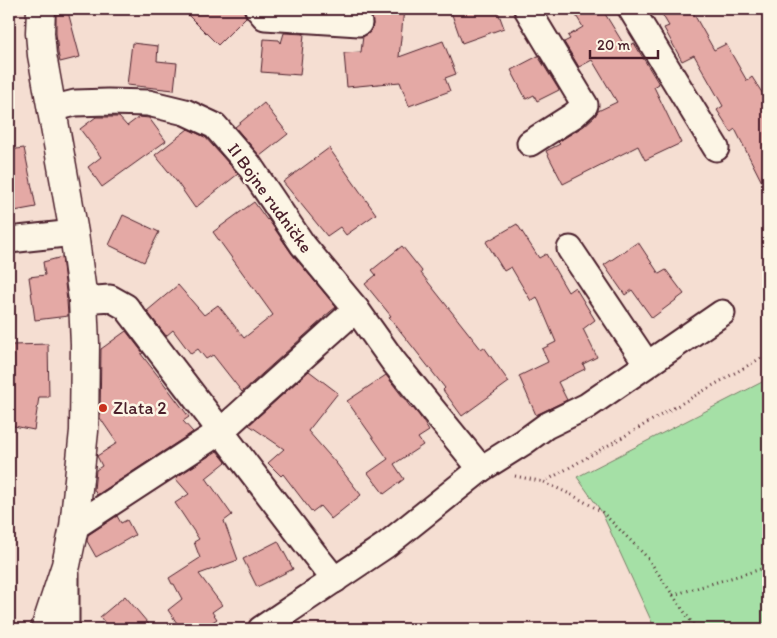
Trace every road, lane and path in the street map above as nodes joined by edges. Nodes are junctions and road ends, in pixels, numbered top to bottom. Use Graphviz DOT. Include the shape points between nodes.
graph roads {
  1 [pos="41,9"];
  2 [pos="258,9"];
  3 [pos="527,9"];
  4 [pos="632,9"];
  5 [pos="359,23"];
  6 [pos="51,109"];
  7 [pos="530,143"];
  8 [pos="716,148"];
  9 [pos="74,233"];
  10 [pos="9,240"];
  11 [pos="570,249"];
  12 [pos="83,300"];
  13 [pos="356,309"];
  14 [pos="722,313"];
  15 [pos="768,354"];
  16 [pos="646,364"];
  17 [pos="221,431"];
  18 [pos="481,469"];
  19 [pos="74,527"];
  20 [pos="66,565"];
  21 [pos="768,567"];
  22 [pos="335,580"];
  23 [pos="673,595"];
  24 [pos="44,629"];
  25 [pos="66,629"];
  26 [pos="261,629"];
  27 [pos="696,629"];
  1 -- 6 [label="street" via="42,55"];
  2 -- 5 [label="street" via="265,17"];
  3 -- 7 [label="street" via="585,105"];
  4 -- 8 [label="street"];
  6 -- 9 [label="street"];
  6 -- 13 [label="street, II Bojne rudničke" via="75,103 148,104 185,112 215,126 249,165 303,245"];
  9 -- 10 [label="street"];
  9 -- 12 [label="street"];
  11 -- 16 [label="street"];
  12 -- 17 [label="street" via="110,298 126,307"];
  12 -- 19 [label="street" via="84,431"];
  13 -- 17 [label="street"];
  13 -- 18 [label="street, II Bojne rudničke" via="393,361"];
  14 -- 16 [label="street"];
  15 -- 23 [label="path" via="544,482 601,511 647,557"];
  16 -- 18 [label="street" via="587,406 546,426"];
  17 -- 19 [label="street"];
  17 -- 22 [label="street"];
  18 -- 22 [label="street" via="386,545"];
  19 -- 20 [label="street"];
  20 -- 24 [label="street"];
  20 -- 25 [label="street"];
  21 -- 23 [label="path"];
  22 -- 26 [label="street"];
  23 -- 27 [label="path"];
}
